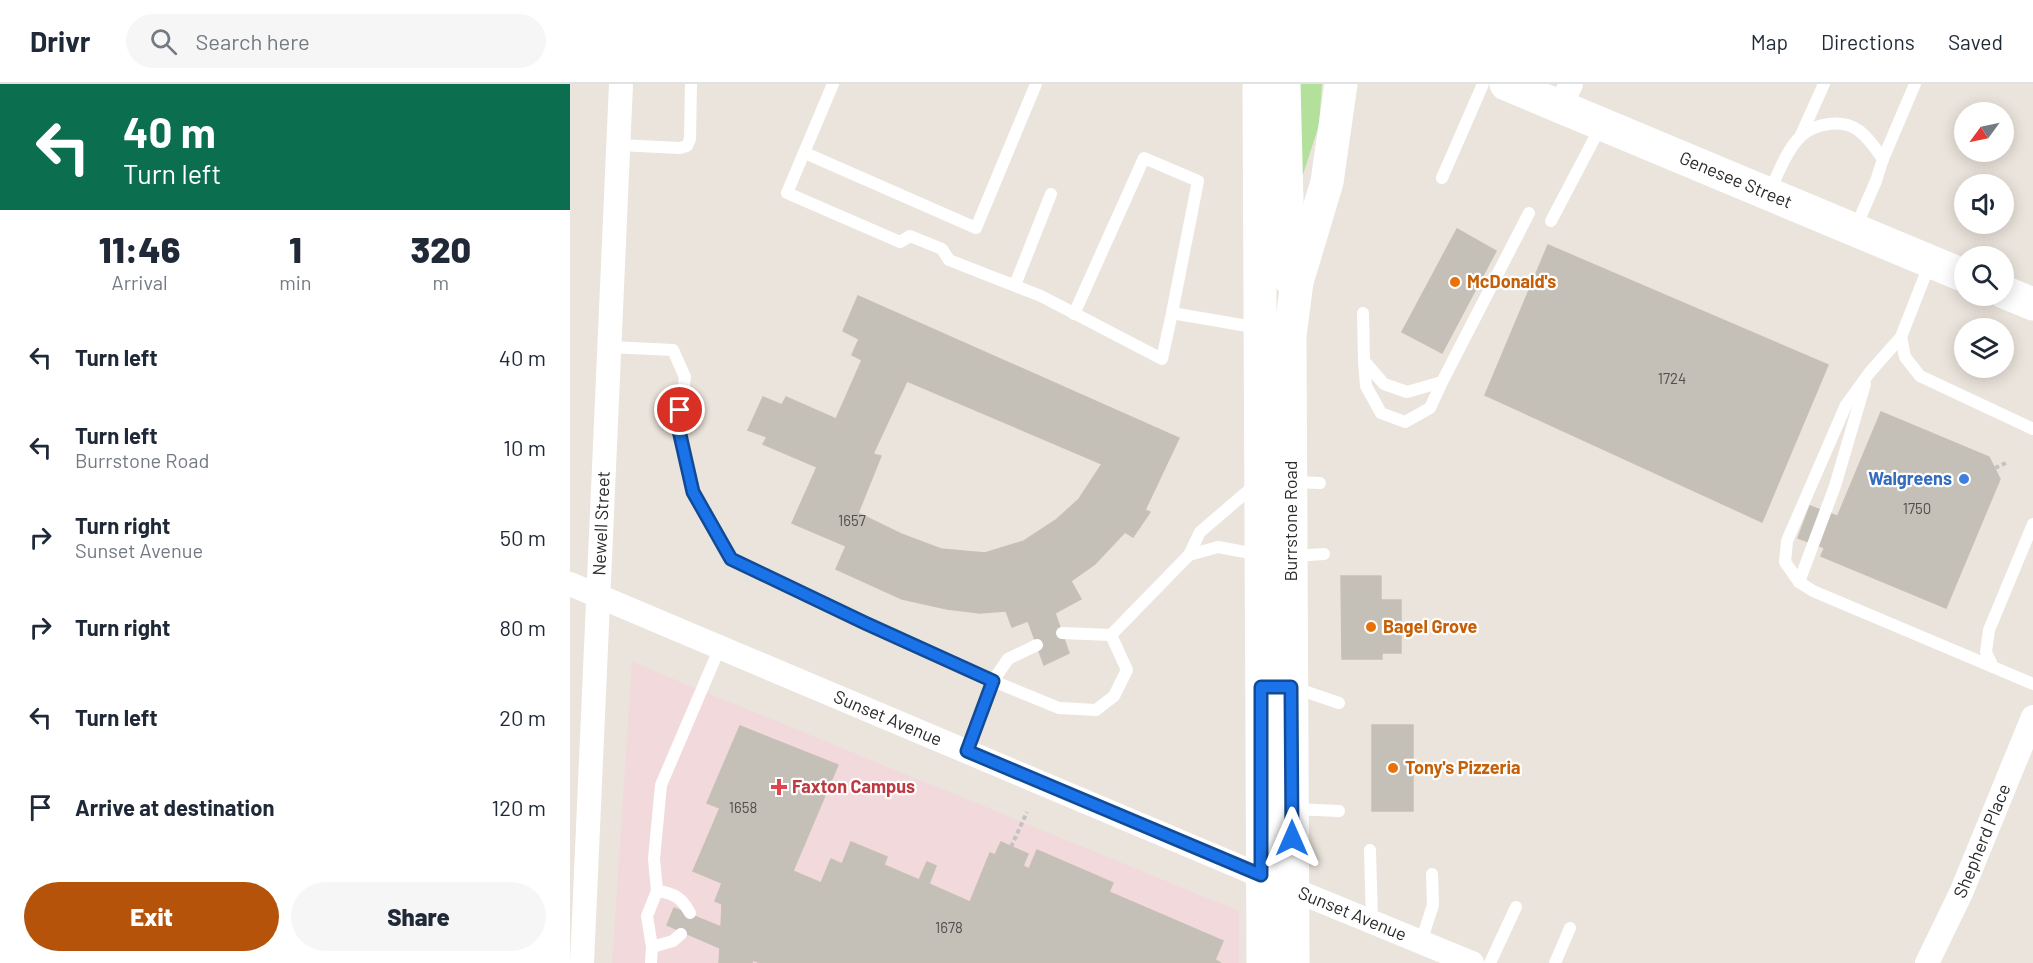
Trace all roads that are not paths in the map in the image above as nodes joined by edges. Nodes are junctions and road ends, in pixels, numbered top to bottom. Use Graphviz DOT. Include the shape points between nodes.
graph roads {
  1 [pos="621,84"];
  2 [pos="691,84"];
  3 [pos="833,84"];
  4 [pos="1036,84"];
  5 [pos="1258,84"];
  6 [pos="1284,84"];
  7 [pos="1341,84"];
  8 [pos="1483,84"];
  9 [pos="1506,84"];
  10 [pos="1824,84"];
  11 [pos="1915,84"];
  12 [pos="1565,96"];
  13 [pos="1602,124"];
  14 [pos="1800,136"];
  15 [pos="619,145"];
  16 [pos="804,153"];
  17 [pos="1883,159"];
  18 [pos="1442,178"];
  19 [pos="1051,194"];
  20 [pos="1769,194"];
  21 [pos="1529,213"];
  22 [pos="1551,221"];
  23 [pos="1855,230"];
  24 [pos="1930,262"];
  25 [pos="1954,272"];
  26 [pos="1015,285"];
  27 [pos="1172,313"];
  28 [pos="1363,313"];
  29 [pos="1074,314"];
  30 [pos="1275,332"];
  31 [pos="1900,337"];
  32 [pos="610,347"];
  33 [pos="1364,360"];
  34 [pos="1868,374"];
  35 [pos="1442,382"];
  36 [pos="2033,429"];
  37 [pos="1284,481"];
  38 [pos="2033,524"];
  39 [pos="1324,554"];
  40 [pos="1189,555"];
  41 [pos="1276,556"];
  42 [pos="1798,582"];
  43 [pos="570,584"];
  44 [pos="599,596"];
  45 [pos="1062,633"];
  46 [pos="1111,635"];
  47 [pos="1037,645"];
  48 [pos="720,647"];
  49 [pos="1993,667"];
  50 [pos="993,681"];
  51 [pos="2033,684"];
  52 [pos="1276,687"];
  53 [pos="1339,703"];
  54 [pos="2033,717"];
  55 [pos="967,751"];
  56 [pos="1292,809"];
  57 [pos="1339,811"];
  58 [pos="1370,850"];
  59 [pos="1432,874"];
  60 [pos="1261,875"];
  61 [pos="1292,889"];
  62 [pos="657,891"];
  63 [pos="1516,907"];
  64 [pos="690,913"];
  65 [pos="1372,923"];
  66 [pos="1570,928"];
  67 [pos="681,934"];
  68 [pos="1421,942"];
  69 [pos="652,947"];
  70 [pos="582,963"];
  71 [pos="651,963"];
  72 [pos="1263,963"];
  73 [pos="1293,963"];
  74 [pos="1472,963"];
  75 [pos="1490,963"];
  76 [pos="1555,963"];
  77 [pos="1927,963"];
  1 -- 15 [label="street, Newell Street"];
  2 -- 15 [label="lane" via="687,146"];
  3 -- 16 [label="lane"];
  4 -- 16 [label="lane" via="976,228"];
  5 -- 30 [label="street, Burrstone Road"];
  6 -- 30 [label="street"];
  7 -- 30 [label="street, Burrstone Road" via="1327,182 1297,282"];
  8 -- 18 [label="lane"];
  9 -- 12 [label="street, Genesee Street"];
  10 -- 14 [label="lane"];
  11 -- 17 [label="lane"];
  12 -- 13 [label="street, Genesee Street"];
  13 -- 20 [label="street, Genesee Street"];
  13 -- 22 [label="lane"];
  14 -- 17 [label="lane" via="1834,122 1858,129"];
  14 -- 20 [label="lane"];
  15 -- 32 [label="street, Newell Street"];
  16 -- 26 [label="lane" via="787,193 900,242 910,236 932,244 942,249 949,260"];
  17 -- 23 [label="lane"];
  19 -- 26 [label="lane"];
  20 -- 23 [label="street, Genesee Street"];
  21 -- 35 [label="lane"];
  23 -- 24 [label="street, Genesee Street"];
  24 -- 25 [label="street, Genesee Street"];
  24 -- 31 [label="lane"];
  26 -- 29 [label="lane"];
  27 -- 29 [label="lane" via="1162,358"];
  27 -- 29 [label="lane" via="1198,181 1144,158"];
  27 -- 30 [label="lane"];
  28 -- 33 [label="lane"];
  30 -- 37 [label="street, Burrstone Road"];
  31 -- 34 [label="lane"];
  31 -- 36 [label="lane" via="1905,357 1920,376"];
  32 -- 44 [label="street, Newell Street"];
  32 -- 50 [label="lane" via="673,350 685,378 678,426 693,492 731,559"];
  33 -- 35 [label="lane" via="1384,384 1407,392"];
  33 -- 35 [label="lane" via="1366,386 1382,413 1405,422 1430,408"];
  34 -- 42 [label="lane" via="1835,486"];
  34 -- 42 [label="lane" via="1846,405 1787,541 1785,562"];
  37 -- 40 [label="lane" via="1200,532"];
  37 -- 41 [label="street, Burrstone Road"];
  38 -- 49 [label="lane" via="1989,630 1986,652"];
  39 -- 41 [label="lane"];
  40 -- 41 [label="lane" via="1218,547"];
  40 -- 46 [label="lane"];
  41 -- 52 [label="street, Burrstone Road"];
  42 -- 49 [label="lane"];
  43 -- 44 [label="street, Sunset Avenue"];
  44 -- 48 [label="street, Sunset Avenue"];
  44 -- 70 [label="street, Newell Street"];
  45 -- 46 [label="lane"];
  46 -- 50 [label="lane" via="1127,670 1114,696 1096,710 1059,708"];
  47 -- 50 [label="lane" via="1008,659"];
  48 -- 55 [label="street, Sunset Avenue"];
  48 -- 62 [label="lane" via="661,785 654,859"];
  49 -- 51 [label="lane"];
  50 -- 55 [label="lane"];
  52 -- 53 [label="lane"];
  52 -- 56 [label="street, Burrstone Road"];
  52 -- 60 [label="street, Burrstone Road"];
  54 -- 77 [label="street, Shepherd Place" via="1961,893"];
  55 -- 60 [label="street, Sunset Avenue"];
  56 -- 57 [label="lane"];
  56 -- 61 [label="street, Burrstone Road"];
  58 -- 65 [label="lane"];
  59 -- 68 [label="lane" via="1433,905"];
  60 -- 61 [label="street, Sunset Avenue"];
  60 -- 72 [label="street, Burrstone Road"];
  61 -- 65 [label="street, Sunset Avenue"];
  61 -- 73 [label="street, Burrstone Road"];
  62 -- 64 [label="lane" via="671,893 683,901"];
  62 -- 69 [label="lane" via="647,916"];
  63 -- 75 [label="lane"];
  65 -- 68 [label="street, Sunset Avenue"];
  66 -- 76 [label="lane"];
  67 -- 69 [label="lane" via="673,941"];
  68 -- 74 [label="street, Sunset Avenue"];
  69 -- 71 [label="lane"];
}
